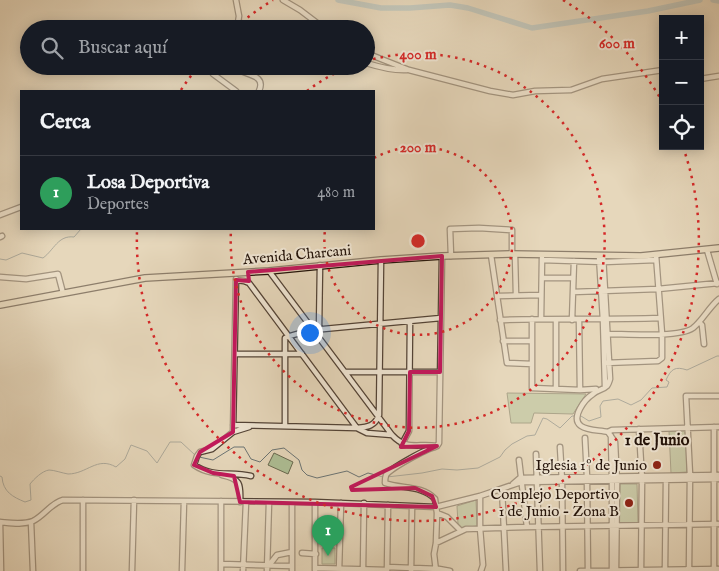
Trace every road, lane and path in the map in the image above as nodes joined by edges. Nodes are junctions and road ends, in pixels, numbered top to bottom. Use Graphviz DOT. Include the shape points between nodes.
graph roads {
  1 [pos="236,0"];
  2 [pos="283,0"];
  3 [pos="238,20"];
  4 [pos="313,20"];
  5 [pos="375,57"];
  6 [pos="375,65"];
  7 [pos="409,70"];
  8 [pos="659,71"];
  9 [pos="214,75"];
  10 [pos="249,75"];
  11 [pos="719,76"];
  12 [pos="704,78"];
  13 [pos="235,90"];
  14 [pos="259,90"];
  15 [pos="20,207"];
  16 [pos="0,215"];
  17 [pos="719,248"];
  18 [pos="707,250"];
  19 [pos="492,255"];
  20 [pos="514,255"];
  21 [pos="442,256"];
  22 [pos="452,256"];
  23 [pos="542,258"];
  24 [pos="656,258"];
  25 [pos="601,259"];
  26 [pos="381,260"];
  27 [pos="574,261"];
  28 [pos="320,265"];
  29 [pos="269,271"];
  30 [pos="248,272"];
  31 [pos="236,273"];
  32 [pos="0,276"];
  33 [pos="542,278"];
  34 [pos="573,278"];
  35 [pos="236,280"];
  36 [pos="249,283"];
  37 [pos="718,284"];
  38 [pos="658,289"];
  39 [pos="603,291"];
  40 [pos="573,292"];
  41 [pos="63,293"];
  42 [pos="516,295"];
  43 [pos="541,295"];
  44 [pos="498,296"];
  45 [pos="719,299"];
  46 [pos="0,306"];
  47 [pos="442,318"];
  48 [pos="660,318"];
  49 [pos="532,319"];
  50 [pos="541,319"];
  51 [pos="500,320"];
  52 [pos="556,320"];
  53 [pos="572,320"];
  54 [pos="579,320"];
  55 [pos="605,320"];
  56 [pos="410,321"];
  57 [pos="699,322"];
  58 [pos="380,324"];
  59 [pos="320,329"];
  60 [pos="314,330"];
  61 [pos="606,334"];
  62 [pos="662,334"];
  63 [pos="289,335"];
  64 [pos="503,341"];
  65 [pos="532,341"];
  66 [pos="704,344"];
  67 [pos="235,354"];
  68 [pos="286,354"];
  69 [pos="302,354"];
  70 [pos="607,363"];
  71 [pos="532,364"];
  72 [pos="345,372"];
  73 [pos="379,372"];
  74 [pos="410,372"];
  75 [pos="440,372"];
  76 [pos="556,389"];
  77 [pos="596,389"];
  78 [pos="580,390"];
  79 [pos="719,396"];
  80 [pos="378,418"];
  81 [pos="234,424"];
  82 [pos="253,426"];
  83 [pos="285,426"];
  84 [pos="716,427"];
  85 [pos="357,428"];
  86 [pos="689,428"];
  87 [pos="640,429"];
  88 [pos="233,432"];
  89 [pos="609,433"];
  90 [pos="392,435"];
  91 [pos="585,438"];
  92 [pos="402,444"];
  93 [pos="437,446"];
  94 [pos="560,447"];
  95 [pos="536,454"];
  96 [pos="519,460"];
  97 [pos="222,475"];
  98 [pos="251,476"];
  99 [pos="690,477"];
  100 [pos="717,477"];
  101 [pos="614,478"];
  102 [pos="642,478"];
  103 [pos="562,479"];
  104 [pos="587,479"];
  105 [pos="521,480"];
  106 [pos="538,480"];
  107 [pos="666,480"];
  108 [pos="502,489"];
  109 [pos="480,496"];
  110 [pos="83,500"];
  111 [pos="134,500"];
  112 [pos="184,501"];
  113 [pos="222,501"];
  114 [pos="243,502"];
  115 [pos="269,502"];
  116 [pos="292,502"];
  117 [pos="316,502"];
  118 [pos="341,503"];
  119 [pos="364,503"];
  120 [pos="388,505"];
  121 [pos="412,507"];
  122 [pos="436,507"];
  123 [pos="436,514"];
  124 [pos="0,522"];
  125 [pos="31,522"];
  126 [pos="690,524"];
  127 [pos="716,524"];
  128 [pos="614,525"];
  129 [pos="641,525"];
  130 [pos="665,525"];
  131 [pos="587,526"];
  132 [pos="503,527"];
  133 [pos="527,527"];
  134 [pos="539,527"];
  135 [pos="563,527"];
  136 [pos="480,528"];
  137 [pos="460,530"];
  138 [pos="436,544"];
  139 [pos="0,552"];
  140 [pos="292,552"];
  141 [pos="302,553"];
  142 [pos="316,554"];
  143 [pos="221,564"];
  144 [pos="269,564"];
  145 [pos="243,568"];
  146 [pos="292,568"];
  147 [pos="339,569"];
  148 [pos="387,569"];
  149 [pos="411,569"];
  150 [pos="689,569"];
  151 [pos="715,569"];
  152 [pos="315,570"];
  153 [pos="363,570"];
  154 [pos="436,570"];
  155 [pos="641,570"];
  156 [pos="665,570"];
  157 [pos="1,571"];
  158 [pos="33,571"];
  159 [pos="82,571"];
  160 [pos="132,571"];
  161 [pos="182,571"];
  162 [pos="221,571"];
  163 [pos="267,571"];
  164 [pos="450,571"];
  165 [pos="481,571"];
  166 [pos="506,571"];
  167 [pos="540,571"];
  168 [pos="564,571"];
  169 [pos="580,571"];
  170 [pos="588,571"];
  171 [pos="612,571"];
  172 [pos="616,571"];
  1 -- 3 [label="street"];
  2 -- 4 [label="street"];
  5 -- 7 [label="street"];
  6 -- 7 [label="street"];
  7 -- 8 [label="street" via="513,95 571,90 602,79"];
  9 -- 13 [label="street"];
  10 -- 14 [label="street" via="260,80"];
  11 -- 12 [label="street"];
  15 -- 16 [label="street"];
  17 -- 18 [label="main road, Avenida Charcani"];
  18 -- 24 [label="main road, Avenida Charcani"];
  18 -- 37 [label="street"];
  19 -- 20 [label="main road, Avenida Charcani"];
  19 -- 22 [label="main road, Avenida Charcani"];
  19 -- 44 [label="street"];
  20 -- 22 [label="street" via="512,230 479,228 450,229"];
  20 -- 23 [label="main road, Avenida Charcani"];
  20 -- 42 [label="street"];
  21 -- 22 [label="main road, Avenida Charcani"];
  21 -- 26 [label="main road, Avenida Charcani"];
  21 -- 47 [label="street"];
  23 -- 25 [label="main road, Avenida Charcani"];
  23 -- 27 [label="street"];
  23 -- 33 [label="street"];
  24 -- 25 [label="main road, Avenida Charcani"];
  24 -- 38 [label="street"];
  25 -- 27 [label="street"];
  25 -- 39 [label="street"];
  26 -- 28 [label="main road, Avenida Charcani"];
  26 -- 58 [label="street"];
  27 -- 34 [label="street"];
  28 -- 29 [label="main road, Avenida Charcani"];
  28 -- 59 [label="street"];
  29 -- 30 [label="main road, Avenida Charcani"];
  29 -- 60 [label="street"];
  30 -- 31 [label="main road, Avenida Charcani"];
  30 -- 36 [label="street"];
  31 -- 35 [label="street"];
  31 -- 41 [label="main road, Avenida Charcani" via="145,278"];
  32 -- 41 [label="street" via="26,278 58,274"];
  33 -- 34 [label="street"];
  33 -- 43 [label="street"];
  34 -- 40 [label="street"];
  35 -- 36 [label="street"];
  35 -- 67 [label="street"];
  36 -- 63 [label="street"];
  37 -- 38 [label="street"];
  38 -- 39 [label="street"];
  38 -- 48 [label="street"];
  39 -- 40 [label="street"];
  39 -- 55 [label="street"];
  40 -- 53 [label="street"];
  41 -- 46 [label="main road, Avenida Charcani"];
  42 -- 43 [label="street"];
  42 -- 44 [label="street"];
  43 -- 50 [label="street"];
  44 -- 51 [label="street"];
  45 -- 57 [label="street"];
  47 -- 56 [label="street"];
  47 -- 75 [label="street"];
  48 -- 55 [label="street"];
  48 -- 62 [label="street"];
  49 -- 50 [label="street"];
  49 -- 51 [label="street"];
  49 -- 65 [label="street"];
  50 -- 52 [label="street"];
  51 -- 64 [label="street"];
  52 -- 53 [label="street"];
  52 -- 76 [label="street"];
  53 -- 54 [label="street"];
  54 -- 55 [label="street"];
  54 -- 78 [label="street"];
  55 -- 61 [label="street"];
  56 -- 58 [label="street"];
  56 -- 74 [label="street"];
  57 -- 62 [label="street" via="688,330"];
  57 -- 66 [label="street"];
  58 -- 59 [label="street"];
  58 -- 73 [label="street"];
  59 -- 60 [label="street"];
  60 -- 63 [label="street"];
  60 -- 72 [label="street"];
  61 -- 62 [label="street"];
  61 -- 70 [label="street"];
  62 -- 70 [label="street" via="660,360"];
  63 -- 68 [label="street" via="285,338"];
  63 -- 69 [label="street"];
  64 -- 65 [label="street"];
  64 -- 71 [label="street" via="507,363"];
  65 -- 71 [label="street"];
  67 -- 68 [label="street"];
  67 -- 81 [label="street"];
  68 -- 69 [label="street"];
  68 -- 83 [label="street"];
  69 -- 85 [label="street"];
  70 -- 89 [label="street" via="605,388 593,393 577,417 584,428"];
  71 -- 76 [label="street" via="532,388"];
  72 -- 73 [label="street"];
  72 -- 80 [label="street"];
  73 -- 74 [label="street"];
  73 -- 80 [label="street"];
  74 -- 75 [label="street"];
  74 -- 92 [label="street" via="409,431"];
  75 -- 93 [label="street"];
  76 -- 78 [label="street"];
  77 -- 78 [label="street"];
  79 -- 86 [label="street" via="686,396"];
  80 -- 85 [label="street" via="372,425"];
  80 -- 90 [label="street"];
  81 -- 82 [label="street"];
  81 -- 88 [label="street"];
  82 -- 83 [label="street"];
  82 -- 88 [label="street"];
  83 -- 85 [label="street"];
  84 -- 86 [label="street"];
  84 -- 100 [label="street"];
  85 -- 90 [label="street" via="367,433"];
  86 -- 87 [label="street"];
  86 -- 99 [label="street"];
  87 -- 89 [label="street" via="612,430"];
  87 -- 102 [label="street"];
  88 -- 97 [label="street" via="196,456 194,465"];
  89 -- 101 [label="street" via="615,442"];
  90 -- 92 [label="street"];
  91 -- 104 [label="street"];
  92 -- 93 [label="street"];
  93 -- 122 [label="street" via="425,449 394,468 386,474 385,480 385,483 415,488 432,496"];
  94 -- 103 [label="street"];
  95 -- 106 [label="street"];
  96 -- 105 [label="street"];
  97 -- 98 [label="street" via="226,472"];
  97 -- 114 [label="street" via="232,476 238,482"];
  99 -- 100 [label="street"];
  99 -- 102 [label="street"];
  99 -- 107 [label="street"];
  99 -- 126 [label="street"];
  100 -- 127 [label="street"];
  101 -- 102 [label="street"];
  101 -- 104 [label="street"];
  101 -- 128 [label="street"];
  102 -- 107 [label="street"];
  102 -- 129 [label="street"];
  103 -- 104 [label="street"];
  103 -- 106 [label="street"];
  103 -- 135 [label="street"];
  104 -- 131 [label="street"];
  105 -- 106 [label="street"];
  105 -- 108 [label="street"];
  105 -- 133 [label="street"];
  106 -- 134 [label="street"];
  107 -- 130 [label="street"];
  108 -- 109 [label="street"];
  108 -- 132 [label="street"];
  109 -- 122 [label="street"];
  109 -- 136 [label="street"];
  110 -- 111 [label="street"];
  110 -- 125 [label="street" via="59,501"];
  110 -- 159 [label="street"];
  111 -- 112 [label="street"];
  111 -- 160 [label="street"];
  112 -- 113 [label="street"];
  112 -- 161 [label="street"];
  113 -- 114 [label="street"];
  113 -- 143 [label="street"];
  114 -- 115 [label="street"];
  114 -- 145 [label="street"];
  115 -- 116 [label="street"];
  115 -- 144 [label="street"];
  116 -- 117 [label="street"];
  116 -- 140 [label="street"];
  117 -- 118 [label="street"];
  117 -- 142 [label="street"];
  118 -- 119 [label="street"];
  118 -- 147 [label="street"];
  119 -- 120 [label="street"];
  119 -- 153 [label="street"];
  120 -- 121 [label="street"];
  120 -- 148 [label="street"];
  121 -- 122 [label="street"];
  121 -- 149 [label="street"];
  122 -- 123 [label="street"];
  123 -- 137 [label="street" via="445,516"];
  123 -- 138 [label="street"];
  124 -- 125 [label="street"];
  124 -- 139 [label="street"];
  125 -- 158 [label="street"];
  126 -- 127 [label="street"];
  126 -- 130 [label="street"];
  126 -- 150 [label="street"];
  127 -- 151 [label="street"];
  128 -- 129 [label="street"];
  128 -- 131 [label="street"];
  128 -- 171 [label="street"];
  128 -- 172 [label="street"];
  129 -- 130 [label="street"];
  129 -- 155 [label="street"];
  130 -- 156 [label="street"];
  131 -- 135 [label="street"];
  131 -- 170 [label="street"];
  132 -- 133 [label="street"];
  132 -- 136 [label="street"];
  132 -- 166 [label="street"];
  133 -- 134 [label="street"];
  134 -- 135 [label="street"];
  134 -- 167 [label="street"];
  135 -- 168 [label="street"];
  136 -- 137 [label="street"];
  136 -- 165 [label="street"];
  137 -- 138 [label="street"];
  138 -- 154 [label="street"];
  139 -- 157 [label="street"];
  140 -- 144 [label="street" via="277,555"];
  140 -- 146 [label="street"];
  141 -- 142 [label="street"];
  142 -- 152 [label="street"];
  143 -- 145 [label="street"];
  143 -- 162 [label="street"];
  144 -- 145 [label="street"];
  144 -- 146 [label="street"];
  144 -- 163 [label="street"];
  147 -- 152 [label="street"];
  147 -- 153 [label="street"];
  148 -- 149 [label="street"];
  148 -- 153 [label="street"];
  149 -- 154 [label="street"];
  150 -- 151 [label="street"];
  150 -- 156 [label="street"];
  154 -- 164 [label="street"];
  155 -- 156 [label="street"];
  155 -- 172 [label="street"];
  169 -- 170 [label="street"];
  170 -- 171 [label="street"];
  171 -- 172 [label="street"];
}
